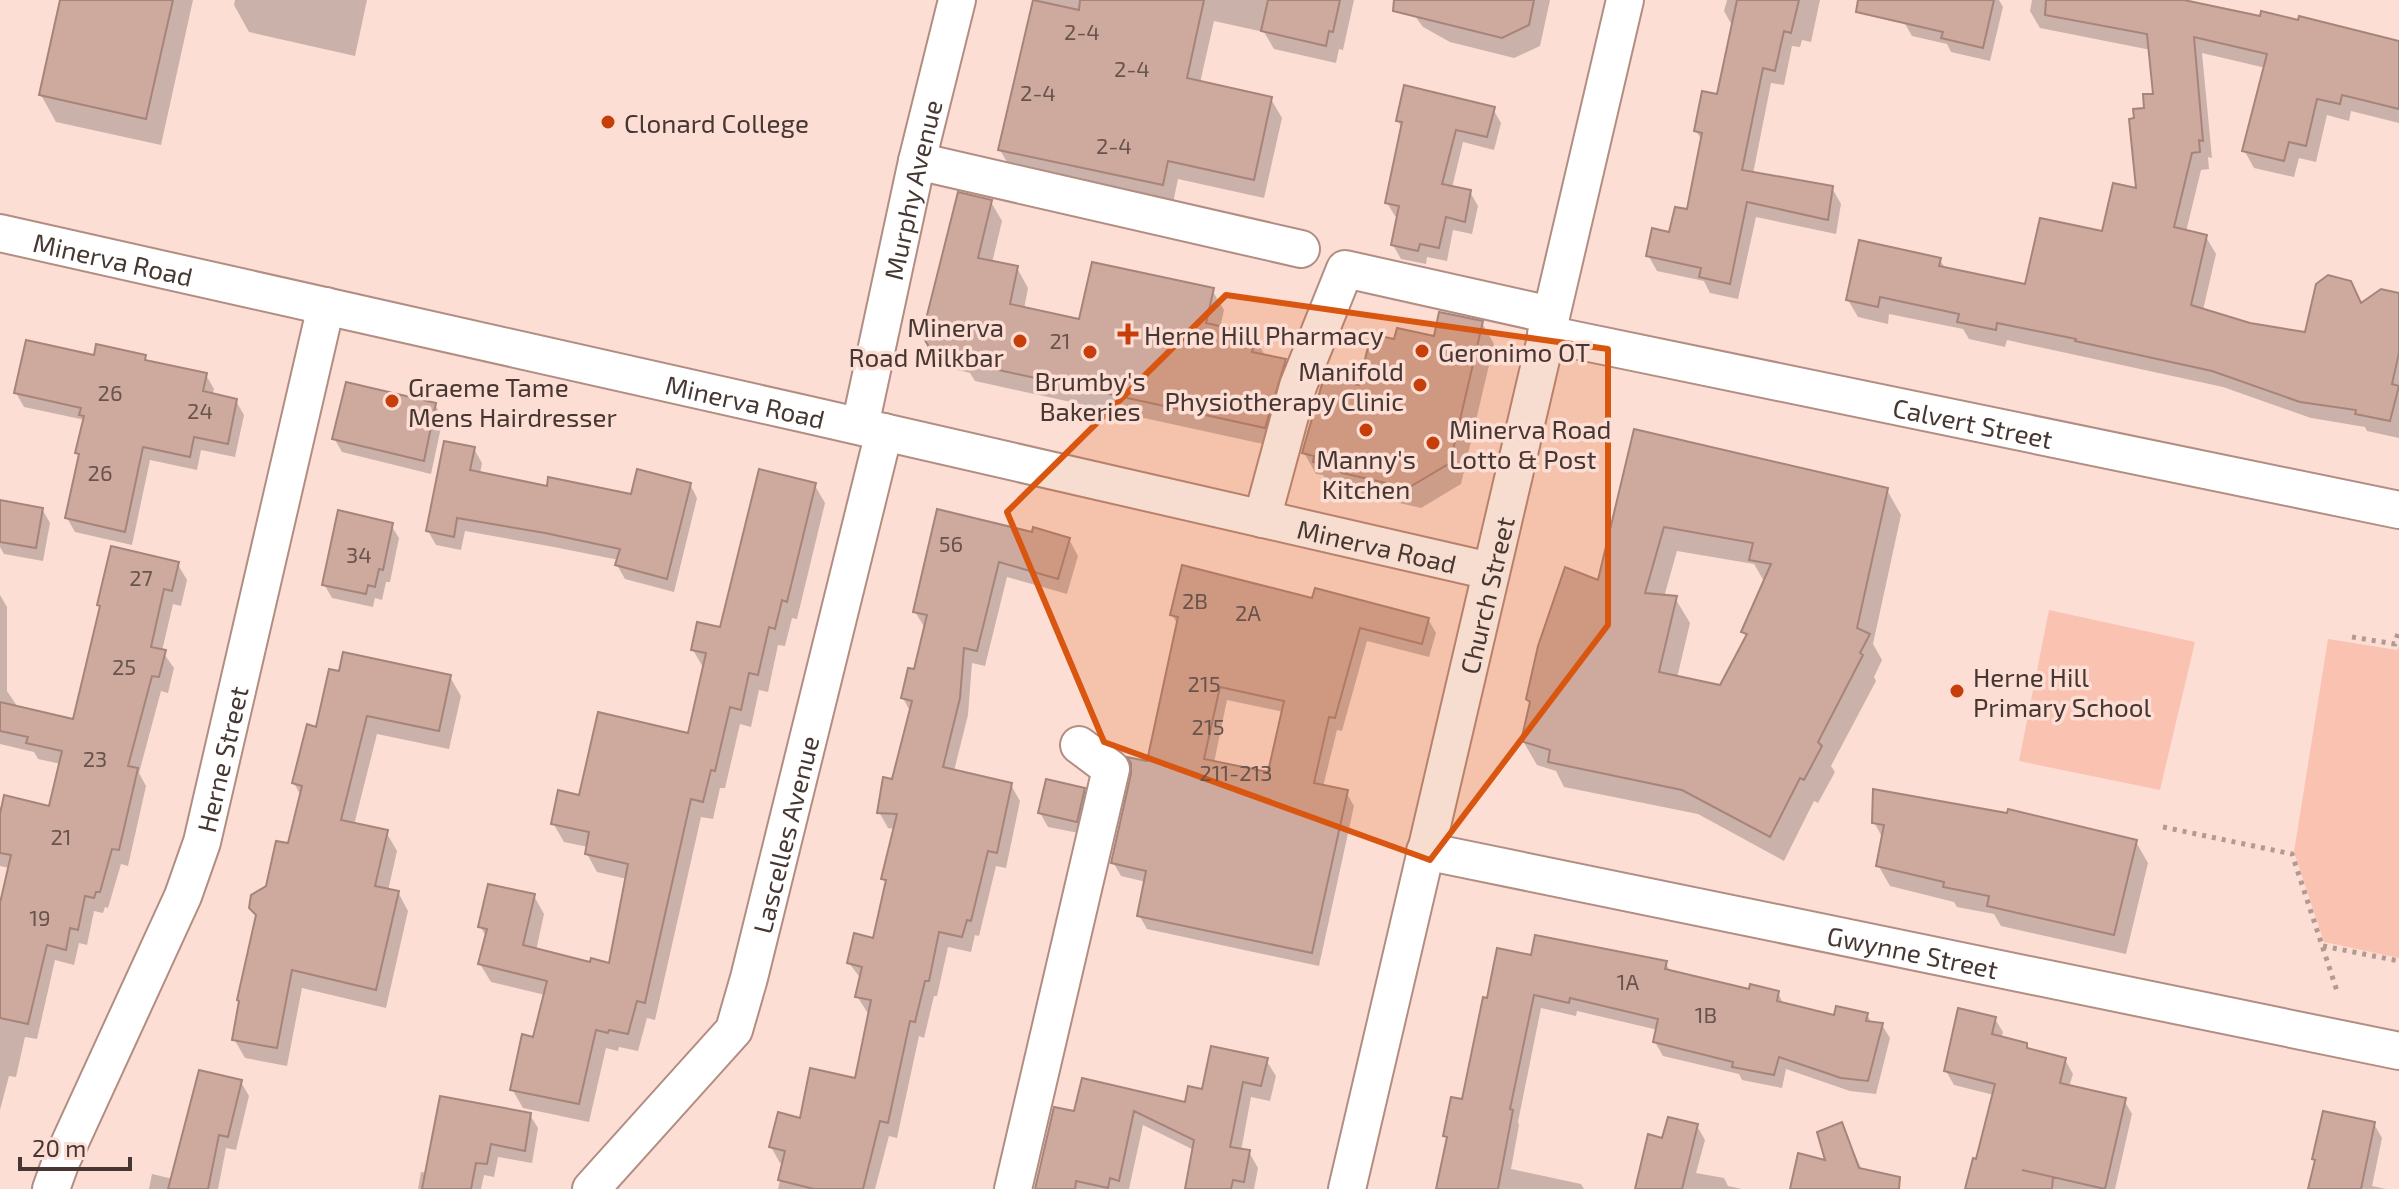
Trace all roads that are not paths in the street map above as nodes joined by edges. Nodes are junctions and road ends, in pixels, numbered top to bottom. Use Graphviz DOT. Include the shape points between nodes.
graph roads {
  1 [pos="957,0"];
  2 [pos="1625,0"];
  3 [pos="917,161"];
  4 [pos="0,233"];
  5 [pos="1301,249"];
  6 [pos="326,306"];
  7 [pos="1548,325"];
  8 [pos="872,429"];
  9 [pos="2399,510"];
  10 [pos="1262,519"];
  11 [pos="1490,571"];
  12 [pos="1079,745"];
  13 [pos="1425,851"];
  14 [pos="2399,1051"];
  15 [pos="51,1189"];
  16 [pos="591,1189"];
  17 [pos="1013,1189"];
  18 [pos="1347,1189"];
  1 -- 3 [label="street, Murphy Avenue"];
  2 -- 7 [label="street, Church Street"];
  3 -- 5 [label="street"];
  3 -- 8 [label="street, Murphy Avenue"];
  4 -- 6 [label="street, Minerva Road"];
  6 -- 8 [label="street, Minerva Road"];
  6 -- 15 [label="street, Herne Street" via="202,842 183,896"];
  7 -- 9 [label="street, Calvert Street"];
  7 -- 10 [label="street, Calvert Street" via="1345,269 1298,386"];
  7 -- 11 [label="street, Church Street"];
  8 -- 10 [label="street, Minerva Road"];
  8 -- 16 [label="street, Lascelles Avenue" via="734,1030"];
  10 -- 11 [label="street, Minerva Road"];
  11 -- 13 [label="street, Church Street"];
  12 -- 17 [label="street" via="1111,769"];
  13 -- 14 [label="street, Gwynne Street"];
  13 -- 18 [label="street, Church Street"];
}
